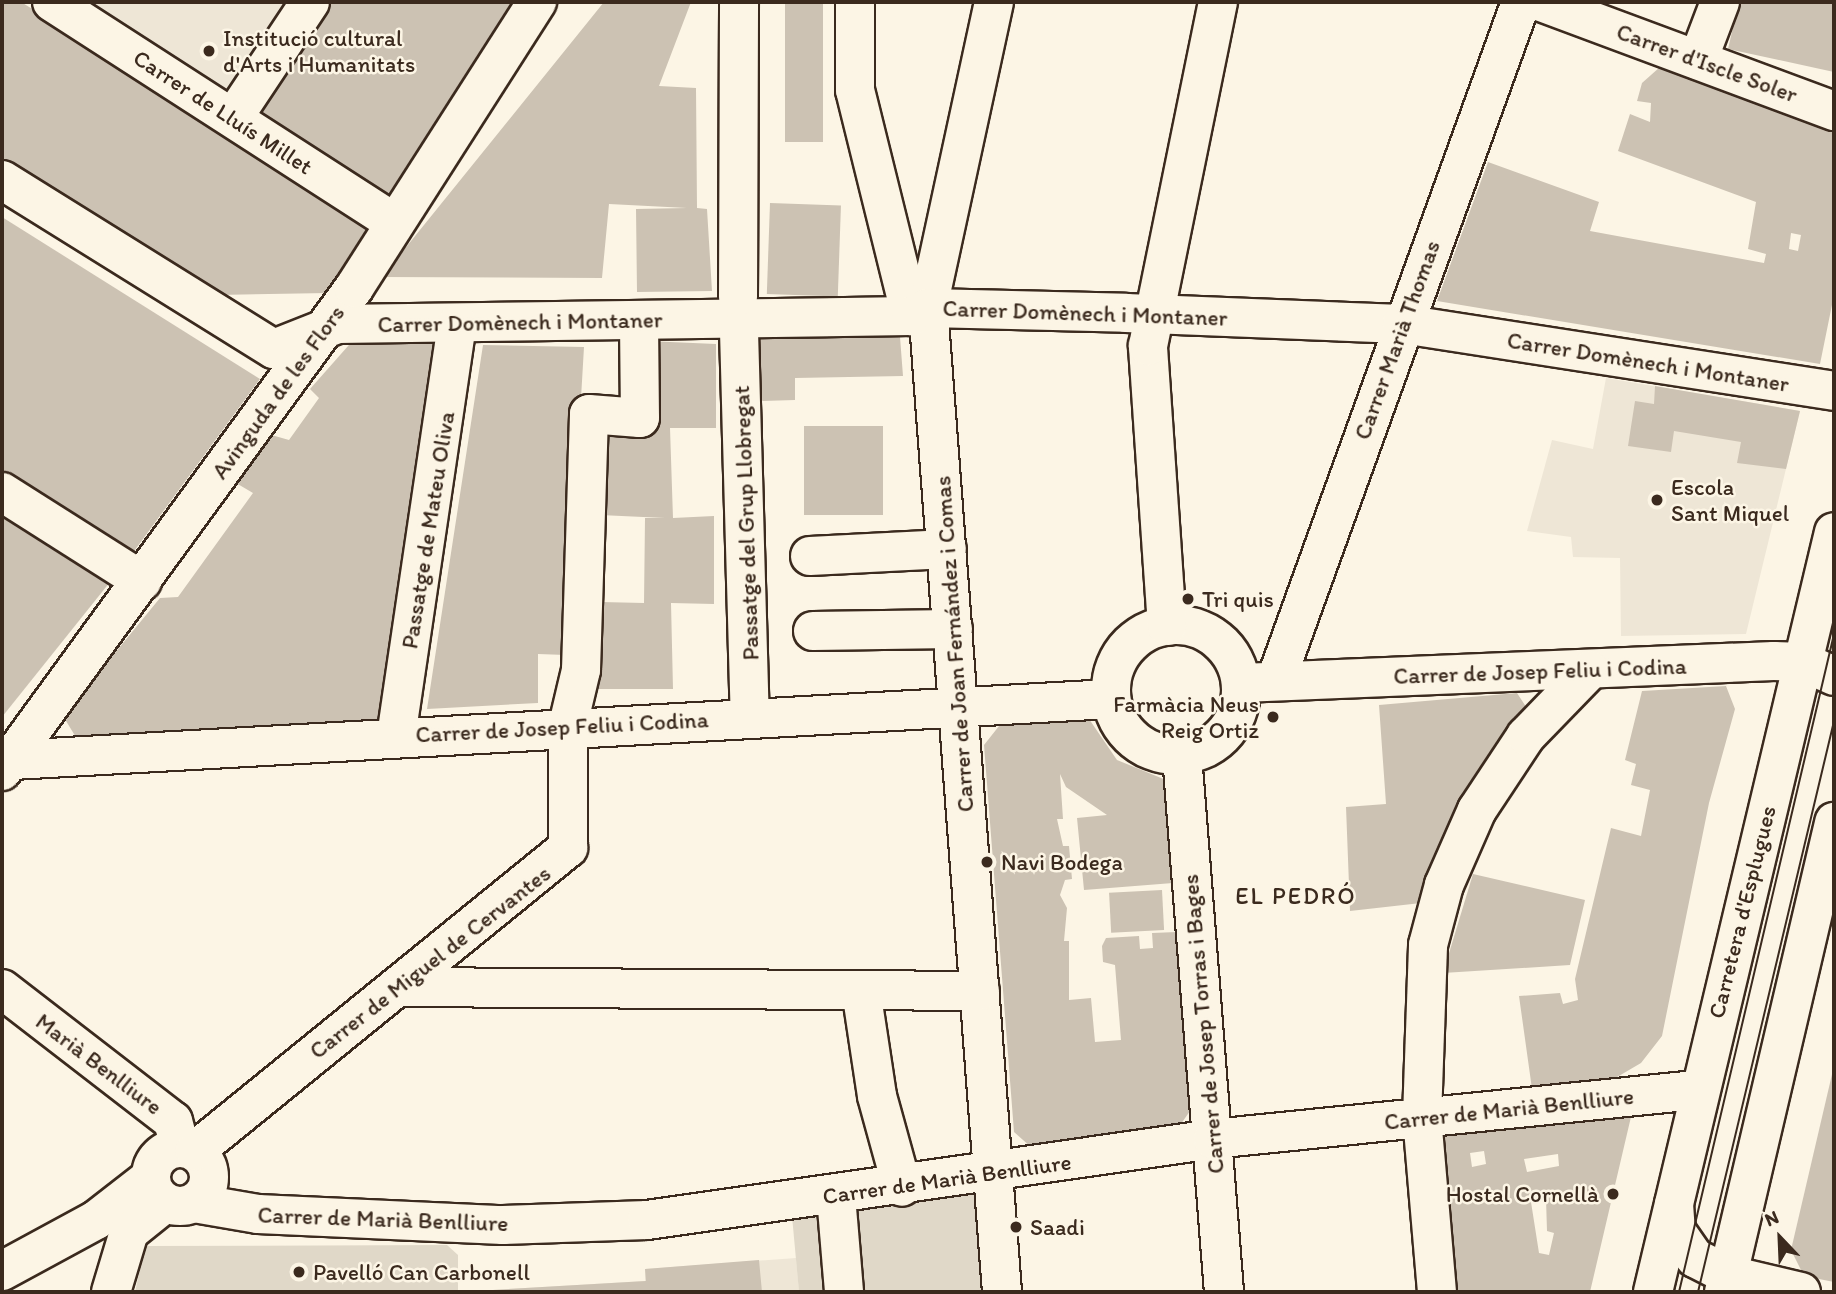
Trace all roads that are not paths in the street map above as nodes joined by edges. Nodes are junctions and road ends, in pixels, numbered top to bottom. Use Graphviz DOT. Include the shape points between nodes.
graph roads {
  1 [pos="52,2"];
  2 [pos="310,2"];
  3 [pos="537,2"];
  4 [pos="739,2"];
  5 [pos="855,2"];
  6 [pos="993,2"];
  7 [pos="1218,2"];
  8 [pos="1521,2"];
  9 [pos="1541,2"];
  10 [pos="1720,2"];
  11 [pos="1698,60"];
  12 [pos="1834,111"];
  13 [pos="233,118"];
  14 [pos="2,180"];
  15 [pos="394,222"];
  16 [pos="919,312"];
  17 [pos="1152,314"];
  18 [pos="639,320"];
  19 [pos="457,323"];
  20 [pos="1402,324"];
  21 [pos="315,336"];
  22 [pos="1834,391"];
  23 [pos="2,492"];
  24 [pos="1834,532"];
  25 [pos="947,549"];
  26 [pos="810,556"];
  27 [pos="142,581"];
  28 [pos="1167,626"];
  29 [pos="953,629"];
  30 [pos="813,631"];
  31 [pos="1819,669"];
  32 [pos="1590,670"];
  33 [pos="1259,682"];
  34 [pos="1111,699"];
  35 [pos="959,706"];
  36 [pos="750,715"];
  37 [pos="568,725"];
  38 [pos="396,737"];
  39 [pos="1182,755"];
  40 [pos="7,766"];
  41 [pos="1834,822"];
  42 [pos="399,987"];
  43 [pos="2,989"];
  44 [pos="861,990"];
  45 [pos="980,991"];
  46 [pos="1699,1090"];
  47 [pos="1422,1118"];
  48 [pos="1213,1139"];
  49 [pos="187,1150"];
  50 [pos="992,1175"];
  51 [pos="902,1187"];
  52 [pos="169,1195"];
  53 [pos="836,1196"];
  54 [pos="1674,1201"];
  55 [pos="2,1272"];
  56 [pos="1726,1283"];
  57 [pos="111,1292"];
  58 [pos="844,1292"];
  59 [pos="1002,1292"];
  60 [pos="1224,1292"];
  61 [pos="1437,1292"];
  62 [pos="1653,1292"];
  63 [pos="1801,1292"];
  1 -- 13 [label="street, Carrer de Lluís Millet"];
  2 -- 13 [label="street"];
  3 -- 15 [label="street, Avinguda de les Flors"];
  4 -- 36 [label="street, Passatge del Grup Llobregat" via="739,314"];
  5 -- 16 [label="street" via="855,90"];
  6 -- 16 [label="street, Carrer de Joan Fernández i Comas"];
  7 -- 17 [label="street"];
  8 -- 20 [label="street, Carrer Marià Thomas"];
  9 -- 11 [label="street, Carrer d'Iscle Soler"];
  10 -- 11 [label="street"];
  11 -- 12 [label="street, Carrer d'Iscle Soler"];
  13 -- 15 [label="street, Carrer de Lluís Millet"];
  14 -- 21 [label="street, Carrer Domènech i Montaner" via="274,349"];
  15 -- 21 [label="street, Avinguda de les Flors"];
  16 -- 17 [label="street, Carrer Domènech i Montaner"];
  16 -- 18 [label="street, Carrer Domènech i Montaner"];
  16 -- 25 [label="street, Carrer de Joan Fernández i Comas"];
  17 -- 20 [label="street, Carrer Domènech i Montaner"];
  17 -- 28 [label="street" via="1147,346"];
  18 -- 19 [label="street, Carrer Domènech i Montaner"];
  18 -- 37 [label="street" via="640,418 589,414 581,670"];
  19 -- 21 [label="street, Carrer Domènech i Montaner" via="337,324"];
  19 -- 38 [label="street, Passatge de Mateu Oliva"];
  20 -- 22 [label="street, Carrer Domènech i Montaner"];
  20 -- 33 [label="street, Carrer Marià Thomas"];
  21 -- 27 [label="street, Avinguda de les Flors"];
  23 -- 27 [label="street"];
  24 -- 31 [label="street, Carretera d'Esplugues"];
  25 -- 26 [label="street"];
  25 -- 29 [label="street, Carrer de Joan Fernández i Comas"];
  27 -- 40 [label="street, Avinguda de les Flors"];
  28 -- 33 [label="street" via="1215,636"];
  28 -- 34 [label="street" via="1128,645 1117,661"];
  29 -- 30 [label="street"];
  29 -- 35 [label="street, Carrer de Joan Fernández i Comas"];
  31 -- 32 [label="street, Carrer de Josep Feliu i Codina"];
  31 -- 46 [label="street, Carretera d'Esplugues"];
  32 -- 33 [label="street, Carrer de Josep Feliu i Codina"];
  32 -- 47 [label="street" via="1526,736 1477,810 1444,886 1422,991"];
  33 -- 39 [label="street" via="1223,736"];
  34 -- 35 [label="street, Carrer de Josep Feliu i Codina"];
  34 -- 39 [label="street" via="1137,744"];
  35 -- 36 [label="street, Carrer de Josep Feliu i Codina"];
  35 -- 45 [label="street, Carrer de Joan Fernández i Comas"];
  36 -- 37 [label="street, Carrer de Josep Feliu i Codina"];
  37 -- 38 [label="street, Carrer de Josep Feliu i Codina"];
  37 -- 42 [label="street, Carrer de Miguel de Cervantes" via="568,848"];
  38 -- 40 [label="street, Carrer de Josep Feliu i Codina"];
  39 -- 48 [label="street, Carrer de Josep Torras i Bages"];
  41 -- 56 [label="street"];
  42 -- 44 [label="street"];
  42 -- 49 [label="street, Carrer de Miguel de Cervantes"];
  43 -- 49 [label="street, Marià Benlliure" via="173,1121"];
  44 -- 45 [label="street"];
  44 -- 51 [label="street" via="877,1097"];
  45 -- 50 [label="street, Carrer de Joan Fernández i Comas"];
  46 -- 47 [label="street, Carrer de Marià Benlliure"];
  46 -- 54 [label="street, Carretera d'Esplugues"];
  47 -- 48 [label="street, Carrer de Marià Benlliure"];
  47 -- 61 [label="street"];
  48 -- 50 [label="street, Carrer de Marià Benlliure"];
  48 -- 60 [label="street, Carrer de Josep Torras i Bages"];
  49 -- 52 [label="street, Carrer de Miguel de Cervantes" via="164,1152"];
  49 -- 52 [label="street, Marià Benlliure" via="210,1178"];
  50 -- 51 [label="street, Carrer de Marià Benlliure"];
  50 -- 59 [label="street, Carrer de Joan Fernández i Comas"];
  51 -- 53 [label="street, Carrer de Marià Benlliure"];
  52 -- 53 [label="street, Carrer de Marià Benlliure" via="258,1214 503,1225 647,1220"];
  52 -- 55 [label="street" via="96,1220"];
  52 -- 57 [label="street" via="130,1232"];
  53 -- 58 [label="street"];
  54 -- 56 [label="street" via="1682,1244"];
  54 -- 62 [label="street, Carretera d'Esplugues"];
  56 -- 63 [label="street"];
}
